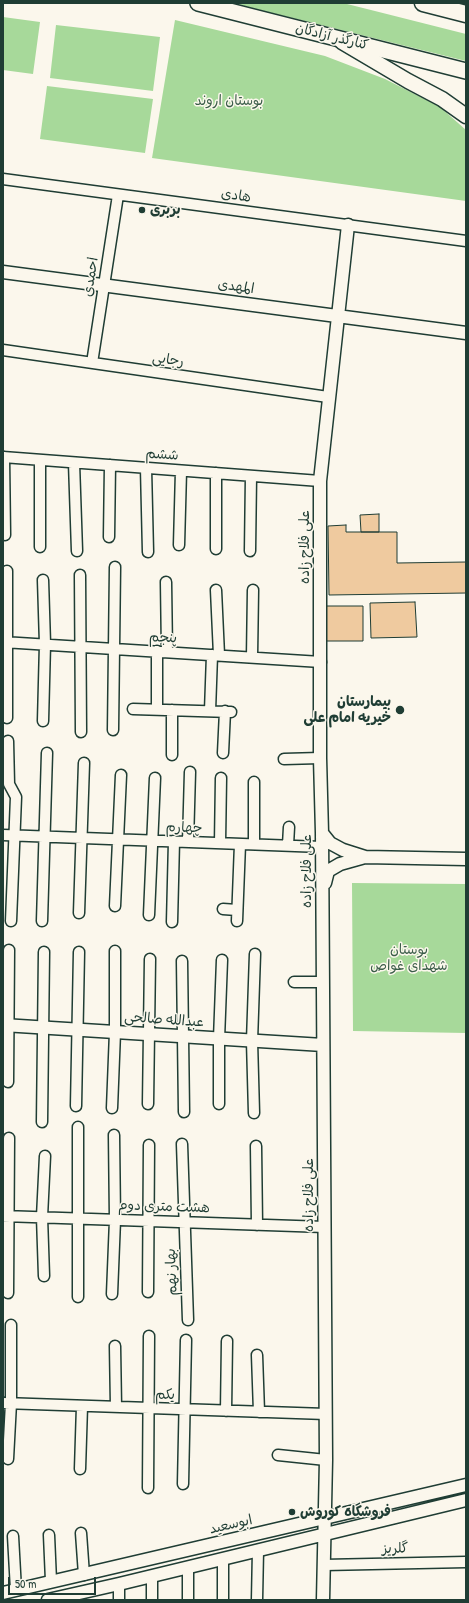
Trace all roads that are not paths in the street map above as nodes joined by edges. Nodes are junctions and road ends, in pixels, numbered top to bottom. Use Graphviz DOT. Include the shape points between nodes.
graph roads {
  1 [pos="198,3"];
  2 [pos="423,3"];
  3 [pos="466,14"];
  4 [pos="337,39"];
  5 [pos="466,71"];
  6 [pos="466,116"];
  7 [pos="3,179"];
  8 [pos="118,195"];
  9 [pos="348,226"];
  10 [pos="466,241"];
  11 [pos="3,272"];
  12 [pos="104,285"];
  13 [pos="338,316"];
  14 [pos="466,333"];
  15 [pos="3,350"];
  16 [pos="92,363"];
  17 [pos="328,397"];
  18 [pos="4,457"];
  19 [pos="40,460"];
  20 [pos="74,463"];
  21 [pos="110,465"];
  22 [pos="146,468"];
  23 [pos="181,471"];
  24 [pos="216,473"];
  25 [pos="251,476"];
  26 [pos="320,481"];
  27 [pos="5,535"];
  28 [pos="109,537"];
  29 [pos="179,545"];
  30 [pos="40,547"];
  31 [pos="216,549"];
  32 [pos="77,551"];
  33 [pos="250,551"];
  34 [pos="148,552"];
  35 [pos="115,567"];
  36 [pos="7,571"];
  37 [pos="80,575"];
  38 [pos="43,580"];
  39 [pos="166,582"];
  40 [pos="216,590"];
  41 [pos="253,590"];
  42 [pos="6,642"];
  43 [pos="45,644"];
  44 [pos="80,647"];
  45 [pos="114,649"];
  46 [pos="162,652"];
  47 [pos="216,655"];
  48 [pos="252,657"];
  49 [pos="321,662"];
  50 [pos="133,709"];
  51 [pos="156,709"];
  52 [pos="172,710"];
  53 [pos="210,711"];
  54 [pos="7,718"];
  55 [pos="43,721"];
  56 [pos="113,730"];
  57 [pos="81,732"];
  58 [pos="8,741"];
  59 [pos="47,752"];
  60 [pos="223,753"];
  61 [pos="172,755"];
  62 [pos="320,758"];
  63 [pos="284,759"];
  64 [pos="84,763"];
  65 [pos="190,772"];
  66 [pos="121,776"];
  67 [pos="155,778"];
  68 [pos="221,778"];
  69 [pos="254,782"];
  70 [pos="290,827"];
  71 [pos="322,833"];
  72 [pos="3,835"];
  73 [pos="14,836"];
  74 [pos="45,837"];
  75 [pos="82,838"];
  76 [pos="118,839"];
  77 [pos="151,841"];
  78 [pos="174,841"];
  79 [pos="188,842"];
  80 [pos="220,843"];
  81 [pos="240,844"];
  82 [pos="254,844"];
  83 [pos="288,845"];
  84 [pos="322,847"];
  85 [pos="365,856"];
  86 [pos="466,859"];
  87 [pos="322,891"];
  88 [pos="115,906"];
  89 [pos="223,909"];
  90 [pos="237,910"];
  91 [pos="79,913"];
  92 [pos="149,915"];
  93 [pos="11,921"];
  94 [pos="42,921"];
  95 [pos="237,921"];
  96 [pos="172,922"];
  97 [pos="9,950"];
  98 [pos="115,951"];
  99 [pos="44,952"];
  100 [pos="79,952"];
  101 [pos="255,954"];
  102 [pos="150,959"];
  103 [pos="222,960"];
  104 [pos="182,962"];
  105 [pos="294,982"];
  106 [pos="323,982"];
  107 [pos="6,1025"];
  108 [pos="43,1028"];
  109 [pos="78,1030"];
  110 [pos="114,1032"];
  111 [pos="150,1034"];
  112 [pos="183,1036"];
  113 [pos="219,1039"];
  114 [pos="252,1041"];
  115 [pos="323,1045"];
  116 [pos="8,1082"];
  117 [pos="148,1104"];
  118 [pos="219,1104"];
  119 [pos="76,1106"];
  120 [pos="112,1108"];
  121 [pos="184,1112"];
  122 [pos="254,1113"];
  123 [pos="42,1122"];
  124 [pos="78,1127"];
  125 [pos="114,1135"];
  126 [pos="9,1138"];
  127 [pos="182,1144"];
  128 [pos="149,1145"];
  129 [pos="256,1146"];
  130 [pos="45,1156"];
  131 [pos="6,1216"];
  132 [pos="42,1217"];
  133 [pos="78,1218"];
  134 [pos="115,1220"];
  135 [pos="148,1221"];
  136 [pos="184,1222"];
  137 [pos="257,1225"];
  138 [pos="325,1227"];
  139 [pos="44,1276"];
  140 [pos="148,1292"];
  141 [pos="8,1293"];
  142 [pos="112,1294"];
  143 [pos="78,1297"];
  144 [pos="188,1320"];
  145 [pos="11,1325"];
  146 [pos="149,1336"];
  147 [pos="186,1340"];
  148 [pos="227,1341"];
  149 [pos="115,1346"];
  150 [pos="257,1355"];
  151 [pos="7,1403"];
  152 [pos="82,1406"];
  153 [pos="116,1407"];
  154 [pos="150,1408"];
  155 [pos="185,1409"];
  156 [pos="226,1411"];
  157 [pos="259,1412"];
  158 [pos="326,1414"];
  159 [pos="278,1455"];
  160 [pos="8,1459"];
  161 [pos="326,1460"];
  162 [pos="80,1469"];
  163 [pos="183,1484"];
  164 [pos="466,1485"];
  165 [pos="148,1488"];
  166 [pos="466,1500"];
  167 [pos="325,1518"];
  168 [pos="81,1534"];
  169 [pos="324,1534"];
  170 [pos="49,1535"];
  171 [pos="14,1536"];
  172 [pos="258,1550"];
  173 [pos="224,1558"];
  174 [pos="466,1562"];
  175 [pos="324,1565"];
  176 [pos="188,1567"];
  177 [pos="84,1575"];
  178 [pos="152,1576"];
  179 [pos="51,1581"];
  180 [pos="120,1584"];
  181 [pos="16,1590"];
  182 [pos="3,1593"];
  183 [pos="69,1598"];
  184 [pos="48,1600"];
  185 [pos="119,1600"];
  186 [pos="152,1600"];
  187 [pos="188,1600"];
  188 [pos="223,1600"];
  189 [pos="257,1600"];
  190 [pos="323,1600"];
  1 -- 4 [label="main road, کنارگذر آزادگان"];
  2 -- 3 [label="highway"];
  4 -- 5 [label="main road, کنارگذر آزادگان"];
  4 -- 6 [label="main road" via="442,99"];
  7 -- 8 [label="street, هادی"];
  8 -- 9 [label="street, هادی"];
  8 -- 12 [label="street, احمدی"];
  9 -- 10 [label="street, هادی"];
  9 -- 13 [label="street, علی فلاح زاده"];
  11 -- 12 [label="street, المهدی"];
  12 -- 13 [label="street, المهدی"];
  12 -- 16 [label="street, احمدی"];
  13 -- 14 [label="street, المهدی"];
  13 -- 17 [label="street, علی فلاح زاده"];
  15 -- 16 [label="street, رجایی"];
  16 -- 17 [label="street, رجایی"];
  17 -- 26 [label="street, علی فلاح زاده"];
  18 -- 19 [label="street, ششم"];
  18 -- 27 [label="street"];
  19 -- 20 [label="street, ششم"];
  19 -- 30 [label="street"];
  20 -- 21 [label="street, ششم"];
  20 -- 32 [label="street"];
  21 -- 22 [label="street, ششم"];
  21 -- 28 [label="street"];
  22 -- 23 [label="street, ششم"];
  22 -- 34 [label="street"];
  23 -- 24 [label="street, ششم"];
  23 -- 29 [label="street"];
  24 -- 25 [label="street, ششم"];
  24 -- 31 [label="street"];
  25 -- 26 [label="street, ششم"];
  25 -- 33 [label="street"];
  26 -- 49 [label="street, علی فلاح زاده"];
  35 -- 45 [label="street"];
  36 -- 42 [label="street"];
  37 -- 44 [label="street"];
  38 -- 43 [label="street"];
  39 -- 46 [label="street"];
  40 -- 47 [label="street"];
  41 -- 48 [label="street"];
  42 -- 43 [label="street, پنجم"];
  42 -- 54 [label="street"];
  43 -- 44 [label="street, پنجم"];
  43 -- 55 [label="street"];
  44 -- 45 [label="street, پنجم"];
  44 -- 57 [label="street"];
  45 -- 46 [label="street, پنجم"];
  45 -- 56 [label="street"];
  46 -- 47 [label="street, پنجم"];
  46 -- 51 [label="street"];
  47 -- 48 [label="street, پنجم"];
  47 -- 53 [label="street"];
  48 -- 49 [label="street, پنجم"];
  49 -- 62 [label="street, علی فلاح زاده"];
  50 -- 51 [label="street"];
  51 -- 52 [label="street"];
  52 -- 53 [label="street"];
  52 -- 61 [label="street"];
  53 -- 60 [label="street" via="228,711"];
  58 -- 73 [label="street" via="9,784 16,796"];
  59 -- 74 [label="street"];
  62 -- 63 [label="street"];
  62 -- 71 [label="street, علی فلاح زاده"];
  64 -- 75 [label="street"];
  65 -- 79 [label="street"];
  66 -- 76 [label="street"];
  67 -- 77 [label="street"];
  68 -- 80 [label="street"];
  69 -- 82 [label="street"];
  70 -- 83 [label="street"];
  71 -- 84 [label="street, علی فلاح زاده"];
  71 -- 85 [label="street" via="330,843 343,850"];
  72 -- 73 [label="street, چهارم"];
  73 -- 74 [label="street, چهارم"];
  73 -- 93 [label="street"];
  74 -- 75 [label="street, چهارم"];
  74 -- 94 [label="street"];
  75 -- 76 [label="street, چهارم"];
  75 -- 91 [label="street"];
  76 -- 77 [label="street, چهارم"];
  76 -- 88 [label="street"];
  77 -- 78 [label="street, چهارم"];
  77 -- 92 [label="street"];
  78 -- 79 [label="street, چهارم"];
  78 -- 96 [label="street"];
  79 -- 80 [label="street, چهارم"];
  80 -- 81 [label="street, چهارم"];
  81 -- 82 [label="street, چهارم"];
  81 -- 90 [label="street"];
  82 -- 83 [label="street, چهارم"];
  83 -- 84 [label="street, چهارم"];
  84 -- 87 [label="street, علی فلاح زاده"];
  85 -- 86 [label="street"];
  85 -- 87 [label="street" via="328,871"];
  87 -- 106 [label="street, علی فلاح زاده"];
  89 -- 90 [label="street"];
  90 -- 95 [label="street"];
  97 -- 107 [label="street"];
  98 -- 110 [label="street"];
  99 -- 108 [label="street"];
  100 -- 109 [label="street"];
  101 -- 114 [label="street"];
  102 -- 111 [label="street"];
  103 -- 113 [label="street"];
  104 -- 112 [label="street"];
  105 -- 106 [label="street"];
  106 -- 115 [label="street, علی فلاح زاده"];
  107 -- 108 [label="street, عبدالله صالحی"];
  107 -- 116 [label="street"];
  108 -- 109 [label="street, عبدالله صالحی"];
  108 -- 123 [label="street"];
  109 -- 110 [label="street, عبدالله صالحی"];
  109 -- 119 [label="street"];
  110 -- 111 [label="street, عبدالله صالحی"];
  110 -- 120 [label="street"];
  111 -- 112 [label="street, عبدالله صالحی"];
  111 -- 117 [label="street"];
  112 -- 113 [label="street, عبدالله صالحی"];
  112 -- 121 [label="street"];
  113 -- 114 [label="street, عبدالله صالحی"];
  113 -- 118 [label="street"];
  114 -- 115 [label="street, عبدالله صالحی"];
  114 -- 122 [label="street"];
  115 -- 138 [label="street, علی فلاح زاده"];
  124 -- 133 [label="street"];
  125 -- 134 [label="street"];
  126 -- 131 [label="street"];
  127 -- 136 [label="street, بهار نهم"];
  128 -- 135 [label="street"];
  129 -- 137 [label="street"];
  130 -- 132 [label="street"];
  131 -- 132 [label="street, هشت متری دوم"];
  131 -- 141 [label="street"];
  132 -- 133 [label="street, هشت متری دوم"];
  132 -- 139 [label="street"];
  133 -- 134 [label="street, هشت متری دوم"];
  133 -- 143 [label="street"];
  134 -- 135 [label="street, هشت متری دوم"];
  134 -- 142 [label="street"];
  135 -- 136 [label="street, هشت متری دوم"];
  135 -- 140 [label="street"];
  136 -- 137 [label="street, هشت متری دوم"];
  136 -- 144 [label="street, بهار نهم"];
  137 -- 138 [label="street, هشت متری دوم"];
  138 -- 158 [label="street, علی فلاح زاده"];
  145 -- 151 [label="street"];
  146 -- 154 [label="street"];
  147 -- 155 [label="street"];
  148 -- 156 [label="street"];
  149 -- 153 [label="street"];
  150 -- 157 [label="street"];
  151 -- 152 [label="street, یکم"];
  151 -- 160 [label="street"];
  152 -- 153 [label="street, یکم"];
  152 -- 162 [label="street"];
  153 -- 154 [label="street, یکم"];
  154 -- 155 [label="street, یکم"];
  154 -- 165 [label="street"];
  155 -- 156 [label="street, یکم"];
  155 -- 163 [label="street"];
  156 -- 157 [label="street, یکم"];
  157 -- 158 [label="street, یکم"];
  158 -- 161 [label="street, علی فلاح زاده"];
  159 -- 161 [label="street"];
  161 -- 167 [label="street, علی فلاح زاده"];
  164 -- 167 [label="street, ابوسعید"];
  166 -- 169 [label="street"];
  167 -- 169 [label="street, علی فلاح زاده"];
  167 -- 177 [label="street, ابوسعید"];
  168 -- 177 [label="street"];
  169 -- 172 [label="street"];
  169 -- 175 [label="street, علی فلاح زاده"];
  170 -- 179 [label="street"];
  171 -- 181 [label="street"];
  172 -- 173 [label="street"];
  172 -- 189 [label="street"];
  173 -- 176 [label="street"];
  173 -- 188 [label="street"];
  174 -- 175 [label="street, گلریز"];
  175 -- 190 [label="street, علی فلاح زاده"];
  176 -- 178 [label="street"];
  176 -- 187 [label="street"];
  177 -- 179 [label="street, ابوسعید"];
  178 -- 180 [label="street"];
  178 -- 186 [label="street"];
  179 -- 181 [label="street, ابوسعید"];
  180 -- 183 [label="street"];
  180 -- 185 [label="street"];
  181 -- 182 [label="street, ابوسعید"];
  183 -- 184 [label="street"];
}
